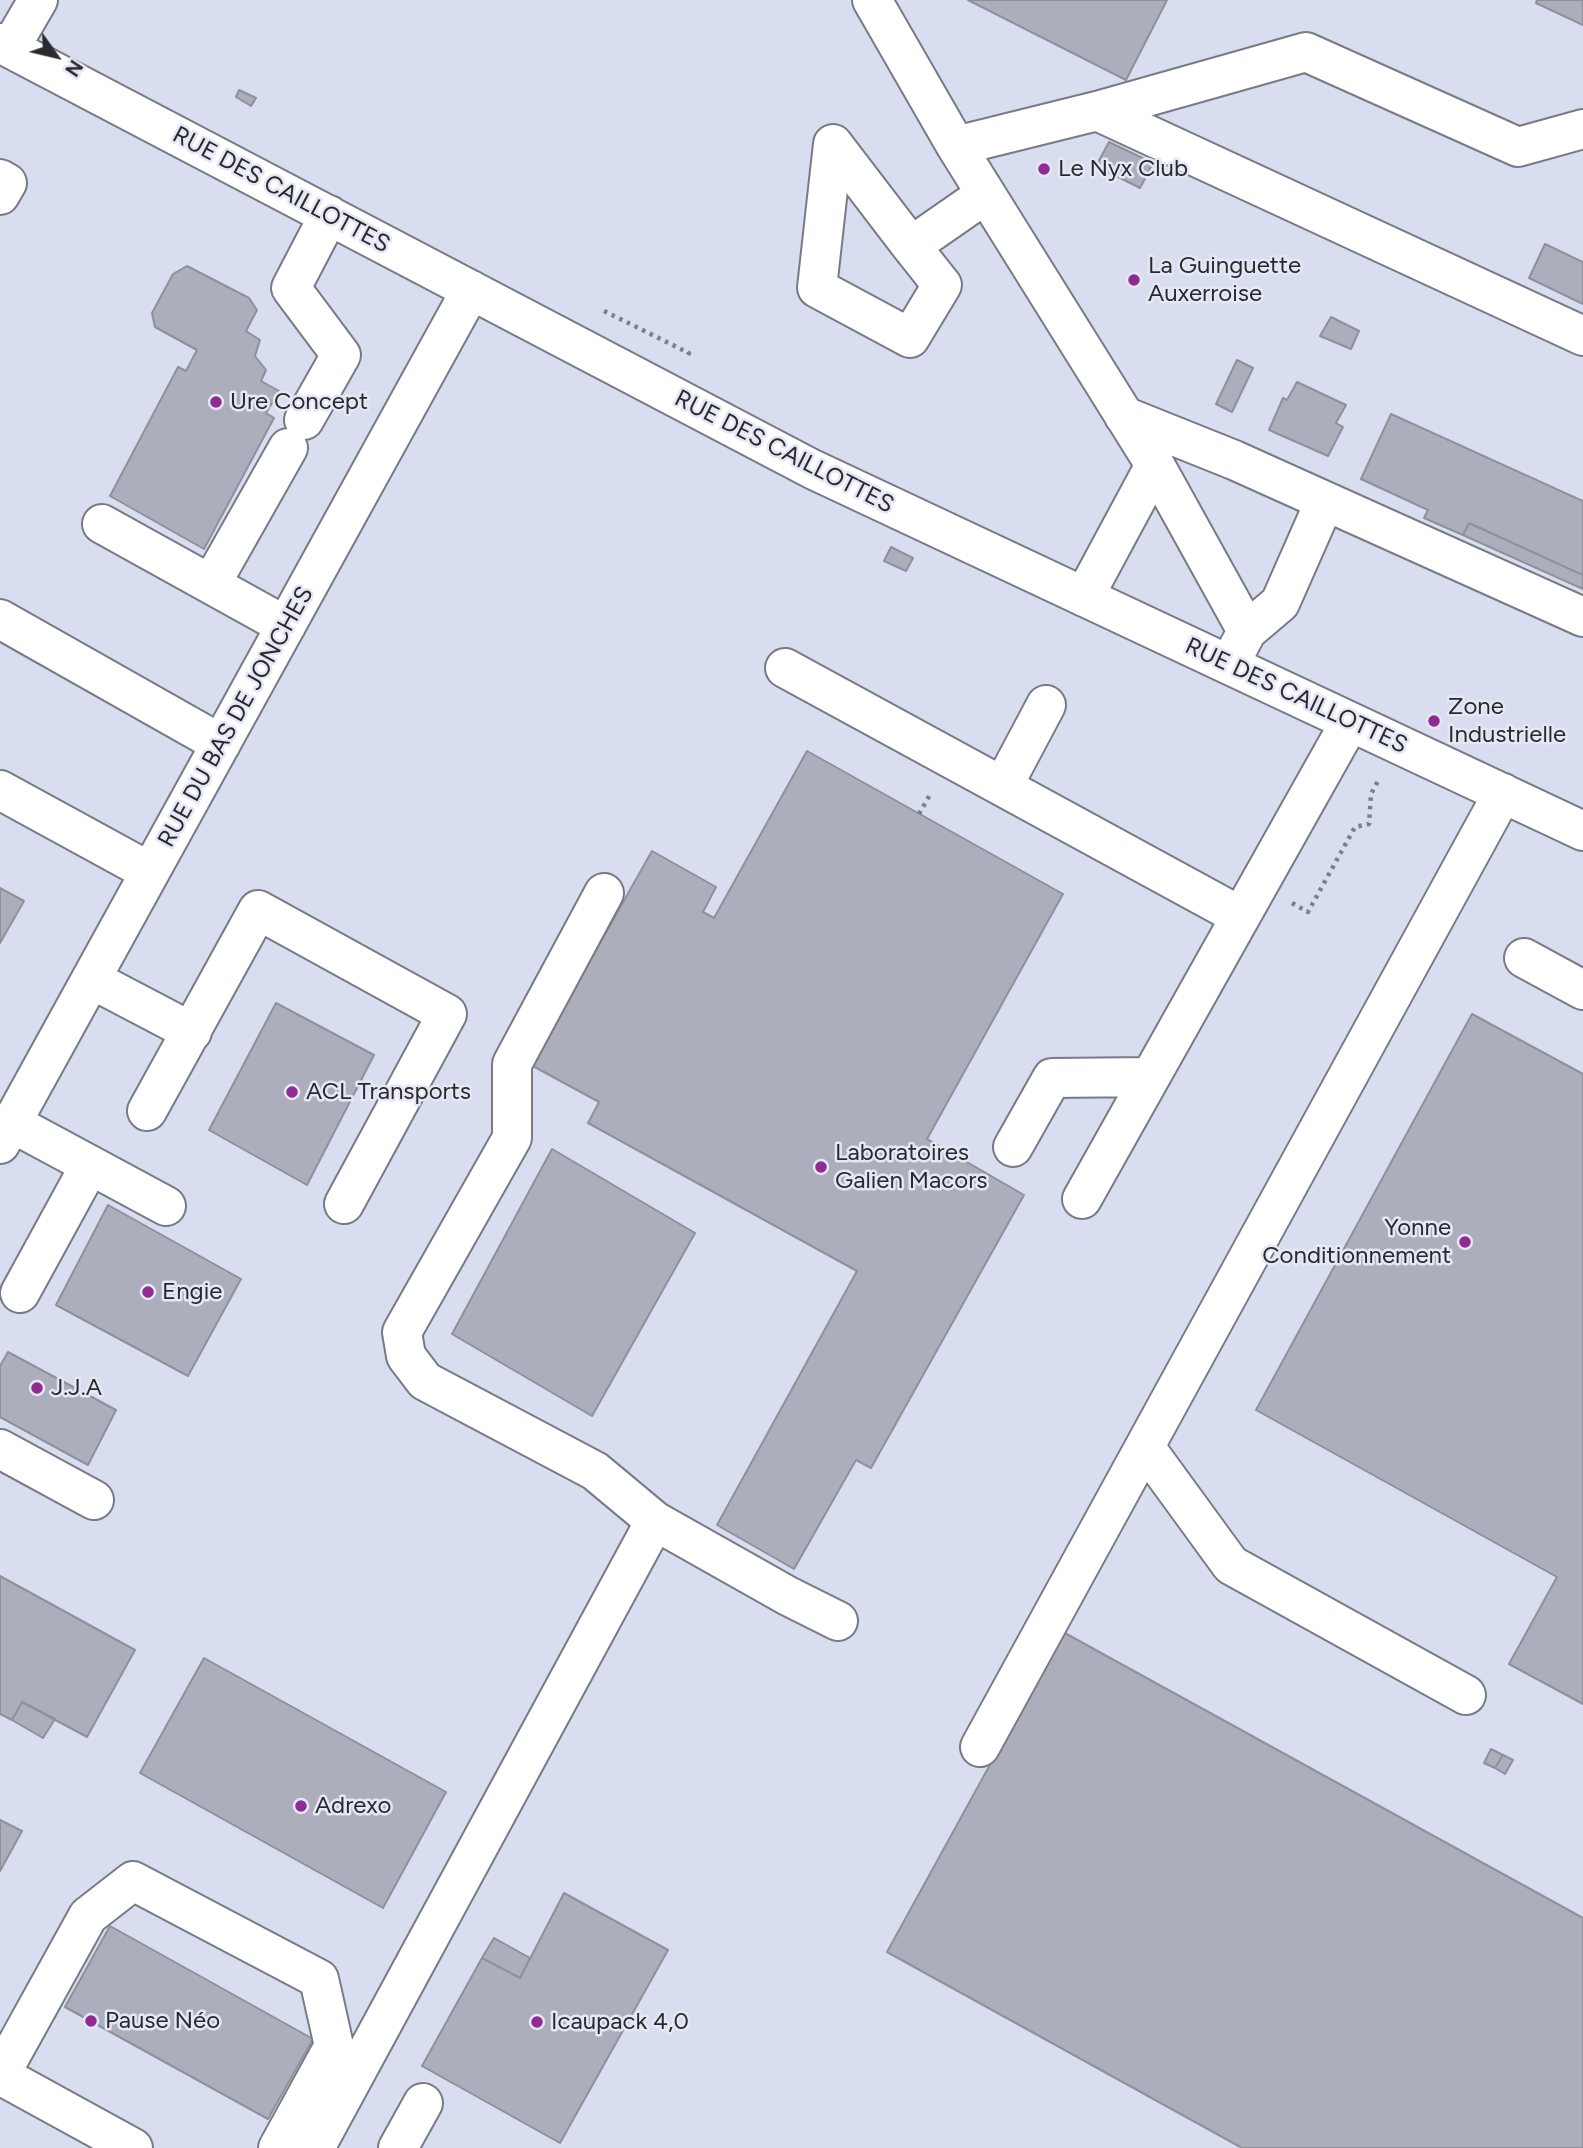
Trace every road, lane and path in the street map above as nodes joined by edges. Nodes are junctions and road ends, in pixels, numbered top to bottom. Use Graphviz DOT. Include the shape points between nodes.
graph roads {
  1 [pos="38,0"];
  2 [pos="872,0"];
  3 [pos="5,46"];
  4 [pos="1097,111"];
  5 [pos="1583,129"];
  6 [pos="956,146"];
  7 [pos="0,179"];
  8 [pos="986,194"];
  9 [pos="0,195"];
  10 [pos="329,215"];
  11 [pos="911,246"];
  12 [pos="471,290"];
  13 [pos="1583,336"];
  14 [pos="1124,416"];
  15 [pos="1154,465"];
  16 [pos="1325,501"];
  17 [pos="102,524"];
  18 [pos="211,584"];
  19 [pos="1084,597"];
  20 [pos="1583,617"];
  21 [pos="0,620"];
  22 [pos="286,626"];
  23 [pos="1247,631"];
  24 [pos="1229,665"];
  25 [pos="785,668"];
  26 [pos="1046,705"];
  27 [pos="1350,722"];
  28 [pos="221,744"];
  29 [pos="1379,778"];
  30 [pos="1003,786"];
  31 [pos="0,790"];
  32 [pos="1503,793"];
  33 [pos="1583,831"];
  34 [pos="150,872"];
  35 [pos="604,893"];
  36 [pos="1283,899"];
  37 [pos="1240,916"];
  38 [pos="1524,958"];
  39 [pos="91,979"];
  40 [pos="1583,990"];
  41 [pos="192,1032"];
  42 [pos="1150,1077"];
  43 [pos="147,1111"];
  44 [pos="6,1134"];
  45 [pos="1013,1147"];
  46 [pos="90,1165"];
  47 [pos="1082,1199"];
  48 [pos="344,1204"];
  49 [pos="166,1206"];
  50 [pos="20,1293"];
  51 [pos="1145,1447"];
  52 [pos="0,1449"];
  53 [pos="94,1500"];
  54 [pos="655,1521"];
  55 [pos="838,1621"];
  56 [pos="1466,1695"];
  57 [pos="980,1747"];
  58 [pos="0,2075"];
  59 [pos="423,2103"];
  60 [pos="125,2146"];
  61 [pos="278,2148"];
  62 [pos="315,2148"];
  63 [pos="398,2148"];
  1 -- 3 [label="street"];
  2 -- 6 [label="street"];
  3 -- 10 [label="street, RUE DES CAILLOTTES"];
  4 -- 5 [label="street" via="1306,51 1518,147"];
  4 -- 6 [label="street"];
  4 -- 13 [label="street"];
  6 -- 8 [label="street"];
  7 -- 9 [label="street" via="7,183"];
  8 -- 11 [label="street"];
  8 -- 14 [label="street"];
  10 -- 12 [label="street, RUE DES CAILLOTTES"];
  10 -- 18 [label="street" via="291,288 341,355"];
  11 -- 11 [label="street" via="942,285 910,338 817,288 833,145"];
  12 -- 19 [label="street, RUE DES CAILLOTTES" via="812,469"];
  12 -- 22 [label="street, RUE DU BAS DE JONCHES"];
  14 -- 15 [label="street"];
  14 -- 16 [label="street"];
  15 -- 19 [label="street"];
  15 -- 23 [label="street"];
  16 -- 20 [label="street"];
  16 -- 23 [label="street" via="1280,603"];
  17 -- 18 [label="street"];
  18 -- 22 [label="street"];
  19 -- 24 [label="street, RUE DES CAILLOTTES"];
  21 -- 28 [label="street"];
  22 -- 28 [label="street, RUE DU BAS DE JONCHES"];
  23 -- 24 [label="street"];
  24 -- 27 [label="street, RUE DES CAILLOTTES"];
  25 -- 30 [label="street"];
  26 -- 30 [label="street"];
  27 -- 32 [label="street, RUE DES CAILLOTTES"];
  27 -- 37 [label="street"];
  28 -- 34 [label="street, RUE DU BAS DE JONCHES"];
  29 -- 36 [label="path" via="1371,794 1369,824 1354,827 1308,912"];
  30 -- 37 [label="street"];
  31 -- 34 [label="street"];
  32 -- 33 [label="street, RUE DES CAILLOTTES"];
  32 -- 51 [label="street"];
  34 -- 39 [label="street, RUE DU BAS DE JONCHES"];
  35 -- 54 [label="street" via="512,1064 512,1138 402,1332 406,1356 425,1381 595,1471"];
  37 -- 42 [label="street"];
  38 -- 40 [label="street"];
  39 -- 41 [label="street"];
  39 -- 44 [label="street, RUE DU BAS DE JONCHES"];
  41 -- 43 [label="street"];
  41 -- 48 [label="street" via="258,910 447,1014"];
  42 -- 45 [label="street" via="1052,1078"];
  42 -- 47 [label="street"];
  44 -- 46 [label="street"];
  46 -- 49 [label="street"];
  46 -- 50 [label="street"];
  51 -- 56 [label="street" via="1231,1564"];
  51 -- 57 [label="street"];
  52 -- 53 [label="street"];
  54 -- 55 [label="street"];
  54 -- 62 [label="street"];
  58 -- 60 [label="street"];
  58 -- 61 [label="street" via="88,1916 133,1881 318,1979 334,2046"];
  59 -- 63 [label="street"];
}
